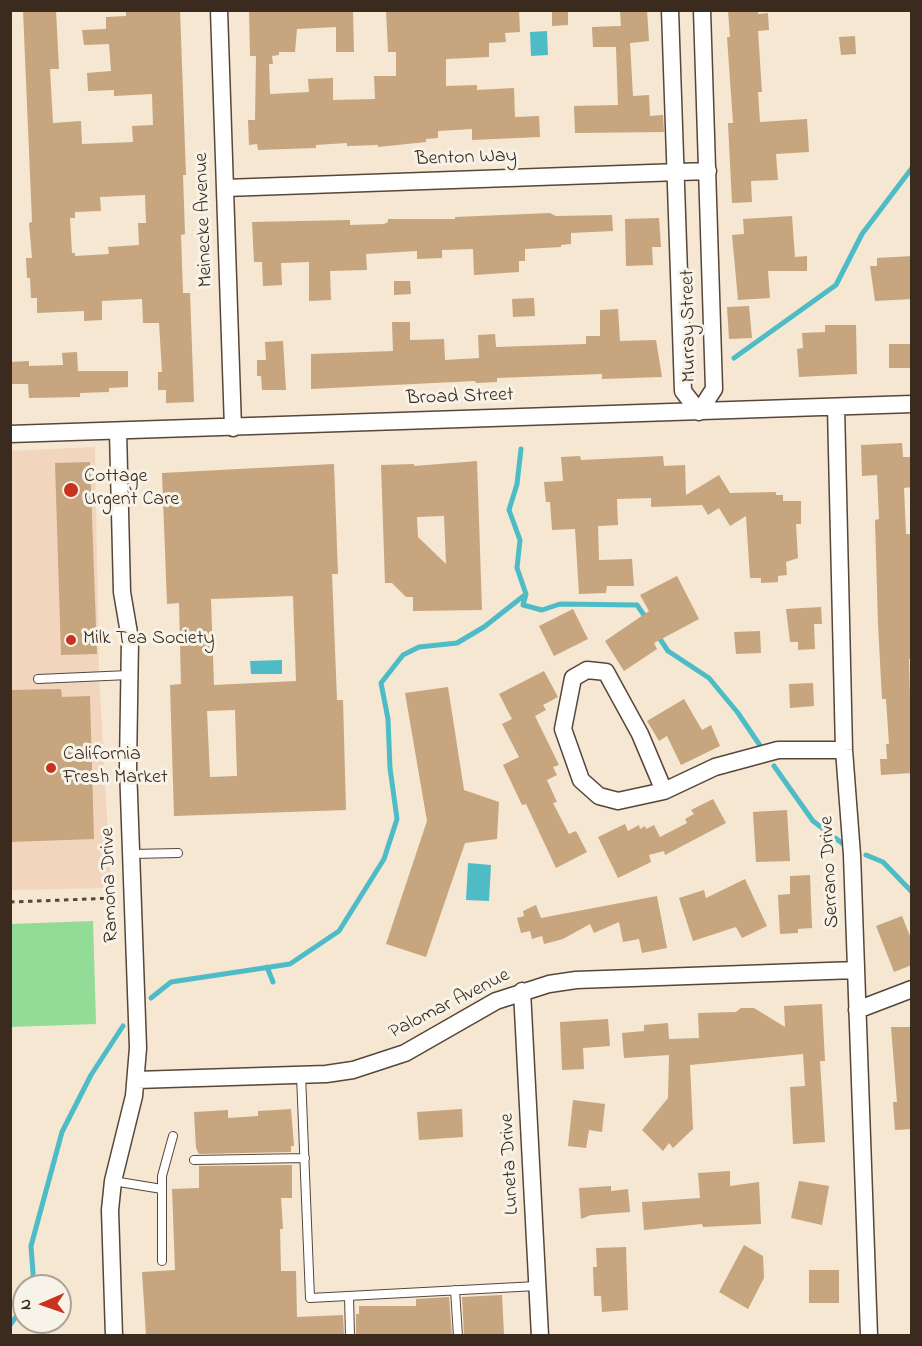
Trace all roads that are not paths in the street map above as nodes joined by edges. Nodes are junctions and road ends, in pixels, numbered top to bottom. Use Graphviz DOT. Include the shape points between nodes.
graph roads {
  1 [pos="219,10"];
  2 [pos="670,10"];
  3 [pos="702,10"];
  4 [pos="708,171"];
  5 [pos="675,173"];
  6 [pos="225,189"];
  7 [pos="912,404"];
  8 [pos="836,406"];
  9 [pos="699,412"];
  10 [pos="233,428"];
  11 [pos="118,431"];
  12 [pos="10,434"];
  13 [pos="129,675"];
  14 [pos="38,679"];
  15 [pos="844,750"];
  16 [pos="664,791"];
  17 [pos="178,853"];
  18 [pos="132,855"];
  19 [pos="856,970"];
  20 [pos="912,989"];
  21 [pos="522,991"];
  22 [pos="857,1010"];
  23 [pos="301,1075"];
  24 [pos="136,1080"];
  25 [pos="173,1136"];
  26 [pos="305,1158"];
  27 [pos="194,1160"];
  28 [pos="113,1181"];
  29 [pos="162,1190"];
  30 [pos="162,1261"];
  31 [pos="537,1286"];
  32 [pos="455,1290"];
  33 [pos="349,1296"];
  34 [pos="114,1335"];
  35 [pos="350,1335"];
  36 [pos="458,1335"];
  37 [pos="540,1335"];
  38 [pos="869,1335"];
  1 -- 6 [label="street, Meinecke Avenue"];
  2 -- 5 [label="street, Murray Street"];
  3 -- 4 [label="street, Murray Street"];
  4 -- 5 [label="street, Benton Way"];
  4 -- 9 [label="street, Murray Street" via="714,389"];
  5 -- 6 [label="street, Benton Way"];
  5 -- 9 [label="street, Murray Street" via="683,391"];
  6 -- 10 [label="street, Meinecke Avenue"];
  7 -- 8 [label="street, Broad Street"];
  8 -- 9 [label="street, Broad Street"];
  8 -- 15 [label="street, Serrano Drive"];
  9 -- 10 [label="street, Broad Street"];
  10 -- 11 [label="street, Broad Street"];
  11 -- 12 [label="street, Broad Street"];
  11 -- 13 [label="street, Ramona Drive" via="122,592 130,639"];
  13 -- 14 [label="lane"];
  13 -- 18 [label="street, Ramona Drive"];
  15 -- 16 [label="street" via="778,750 715,767"];
  15 -- 19 [label="street, Serrano Drive"];
  16 -- 16 [label="street" via="618,801 598,796 581,780 563,729 573,678 587,670 606,672 640,734"];
  17 -- 18 [label="lane"];
  18 -- 24 [label="street, Ramona Drive"];
  19 -- 21 [label="street, Palomar Avenue" via="576,980"];
  19 -- 22 [label="street, Serrano Drive"];
  20 -- 22 [label="street"];
  21 -- 23 [label="street, Palomar Avenue" via="380,1063"];
  21 -- 31 [label="street, Luneta Drive"];
  22 -- 38 [label="street, Serrano Drive"];
  23 -- 24 [label="street, Palomar Avenue"];
  23 -- 26 [label="lane"];
  24 -- 28 [label="street, Ramona Drive"];
  25 -- 29 [label="lane"];
  26 -- 27 [label="lane"];
  26 -- 33 [label="lane" via="310,1298"];
  28 -- 29 [label="lane"];
  28 -- 34 [label="street, Ramona Drive" via="110,1210"];
  29 -- 30 [label="lane"];
  31 -- 32 [label="lane"];
  31 -- 37 [label="street, Luneta Drive"];
  32 -- 33 [label="lane"];
  32 -- 36 [label="lane"];
  33 -- 35 [label="lane"];
}
